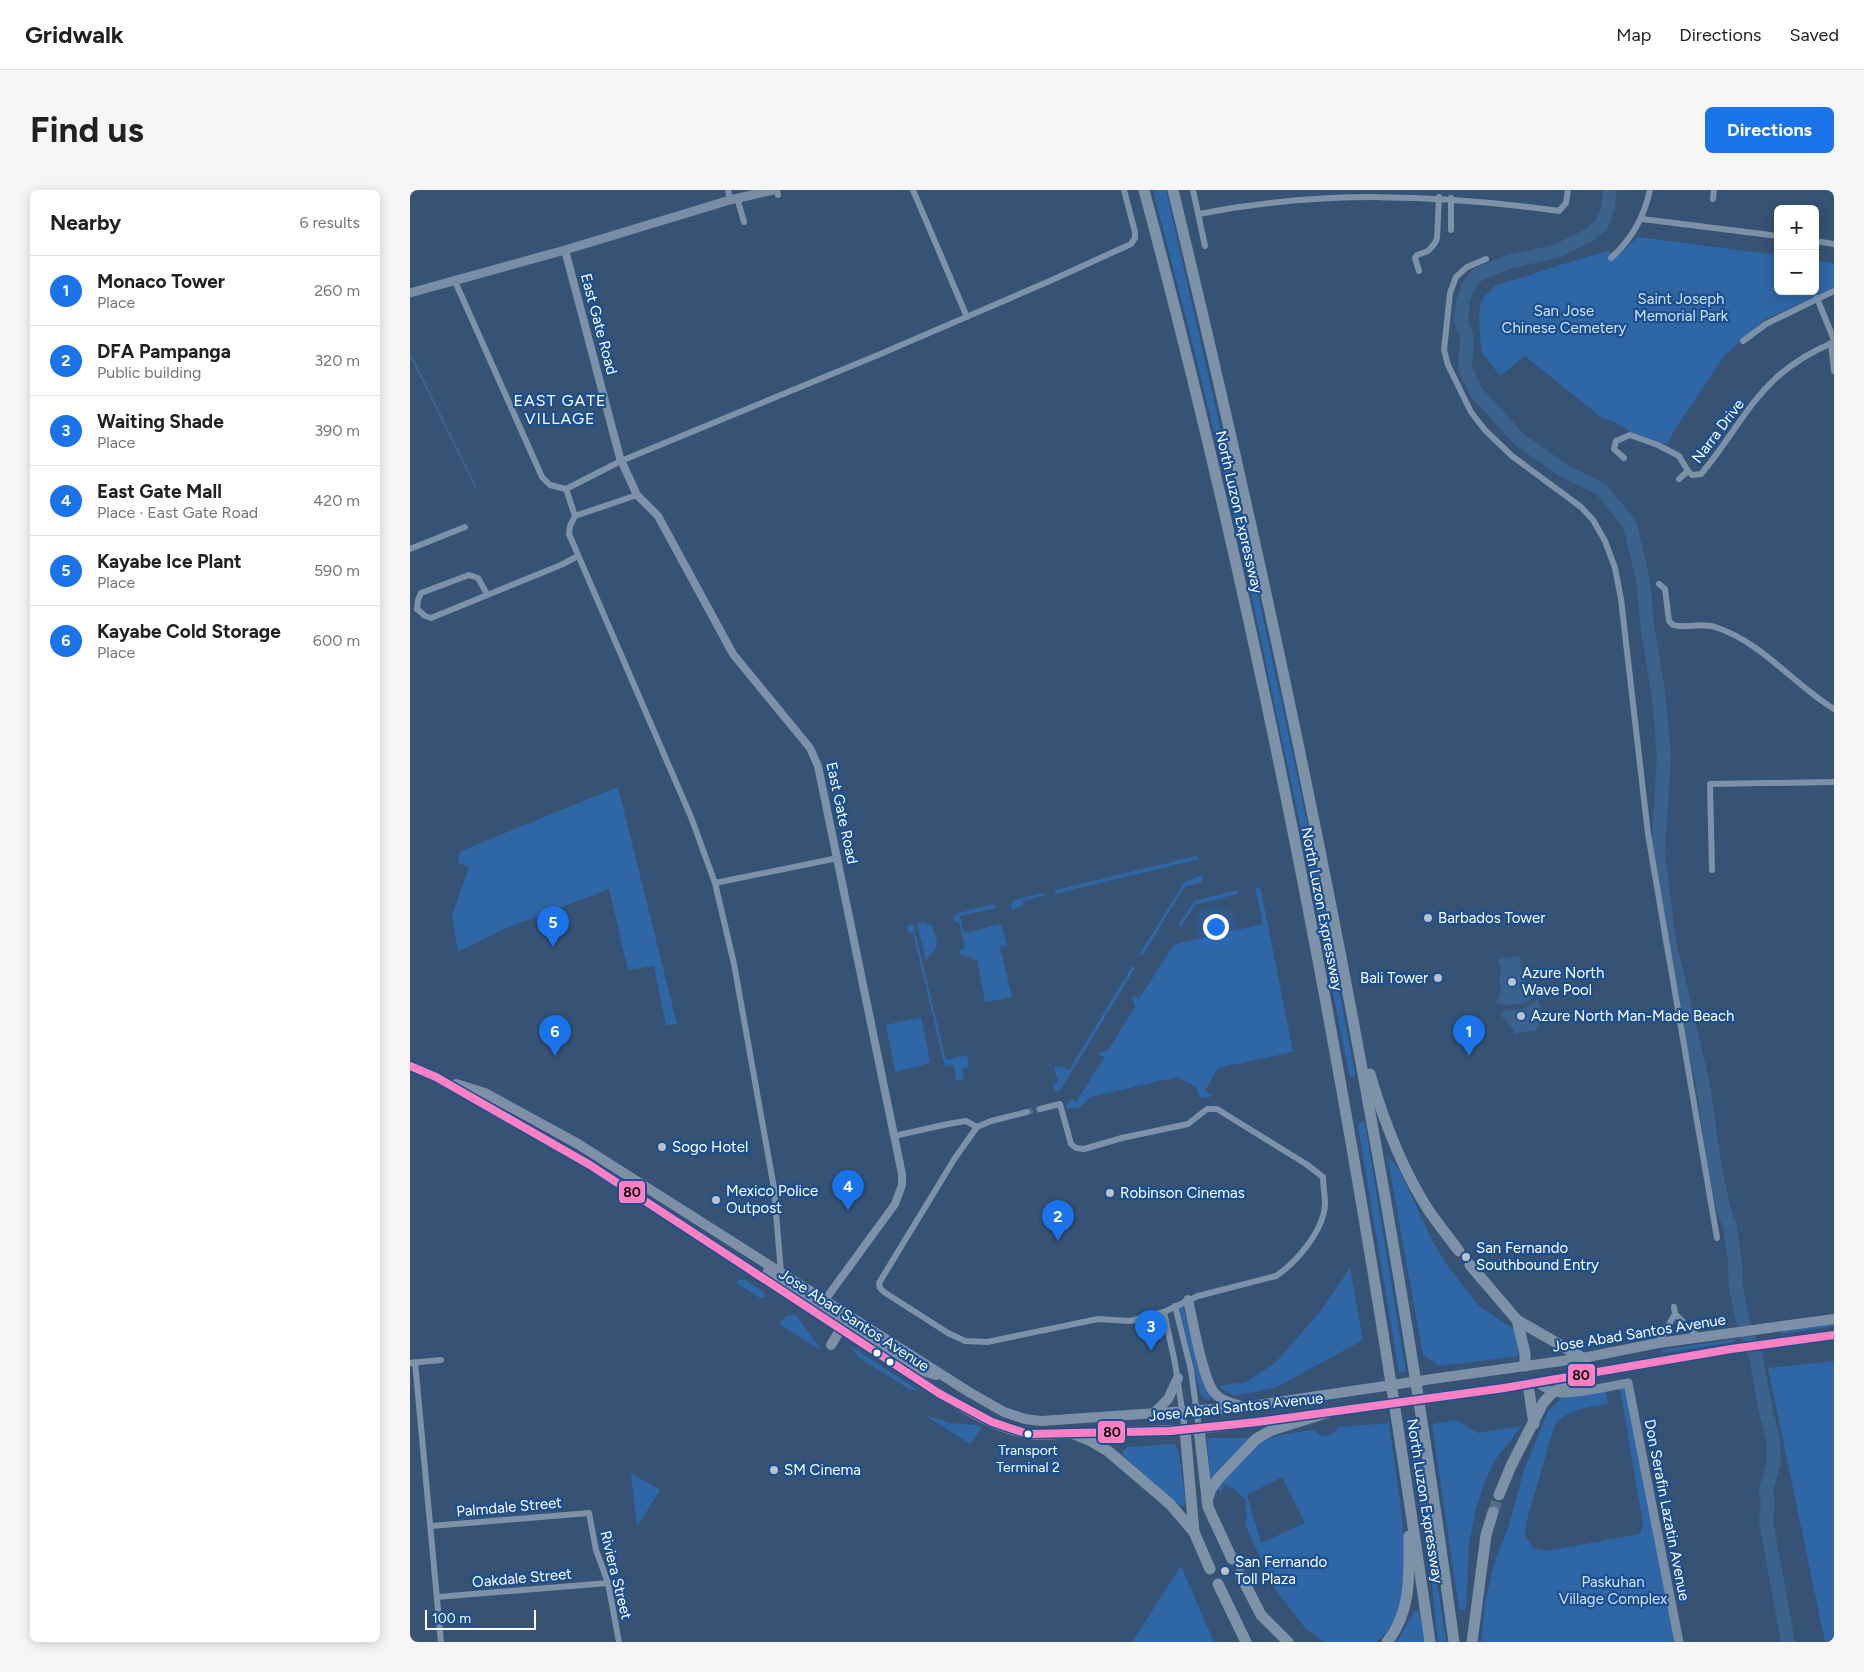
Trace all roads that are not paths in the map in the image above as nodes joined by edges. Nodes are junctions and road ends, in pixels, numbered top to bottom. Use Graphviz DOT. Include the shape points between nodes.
graph roads {
  1 [pos="728,190"];
  2 [pos="913,190"];
  3 [pos="1124,190"];
  4 [pos="1144,190"];
  5 [pos="1174,190"];
  6 [pos="1193,190"];
  7 [pos="1568,190"];
  8 [pos="1650,190"];
  9 [pos="1714,190"];
  10 [pos="776,192"];
  11 [pos="739,196"];
  12 [pos="1439,197"];
  13 [pos="1450,198"];
  14 [pos="1713,199"];
  15 [pos="1199,214"];
  16 [pos="1642,219"];
  17 [pos="744,222"];
  18 [pos="1451,230"];
  19 [pos="1774,236"];
  20 [pos="1819,242"];
  21 [pos="1834,244"];
  22 [pos="1206,246"];
  23 [pos="565,250"];
  24 [pos="1611,258"];
  25 [pos="1486,259"];
  26 [pos="1419,271"];
  27 [pos="454,280"];
  28 [pos="1834,291"];
  29 [pos="410,293"];
  30 [pos="1817,298"];
  31 [pos="967,317"];
  32 [pos="1833,341"];
  33 [pos="1744,342"];
  34 [pos="1834,371"];
  35 [pos="1624,458"];
  36 [pos="621,460"];
  37 [pos="1688,472"];
  38 [pos="1679,479"];
  39 [pos="566,489"];
  40 [pos="637,495"];
  41 [pos="576,516"];
  42 [pos="465,527"];
  43 [pos="410,549"];
  44 [pos="578,556"];
  45 [pos="1659,584"];
  46 [pos="487,594"];
  47 [pos="417,609"];
  48 [pos="410,612"];
  49 [pos="1834,709"];
  50 [pos="1834,782"];
  51 [pos="838,858"];
  52 [pos="1712,870"];
  53 [pos="715,883"];
  54 [pos="1353,1017"];
  55 [pos="410,1066"];
  56 [pos="436,1077"];
  57 [pos="1040,1109"];
  58 [pos="1027,1112"];
  59 [pos="977,1127"];
  60 [pos="565,1136"];
  61 [pos="894,1136"];
  62 [pos="559,1146"];
  63 [pos="674,1205"];
  64 [pos="667,1216"];
  65 [pos="1717,1238"];
  66 [pos="736,1245"];
  67 [pos="1459,1251"];
  68 [pos="1470,1265"];
  69 [pos="782,1272"];
  70 [pos="825,1300"];
  71 [pos="1188,1300"];
  72 [pos="1175,1306"];
  73 [pos="1164,1312"];
  74 [pos="1834,1318"];
  75 [pos="1517,1320"];
  76 [pos="843,1326"];
  77 [pos="1834,1335"];
  78 [pos="1700,1338"];
  79 [pos="1658,1343"];
  80 [pos="831,1345"];
  81 [pos="1583,1358"];
  82 [pos="440,1360"];
  83 [pos="412,1362"];
  84 [pos="1525,1366"];
  85 [pos="1582,1375"];
  86 [pos="944,1377"];
  87 [pos="1178,1378"];
  88 [pos="1532,1384"];
  89 [pos="1557,1392"];
  90 [pos="1244,1407"];
  91 [pos="1197,1411"];
  92 [pos="1182,1412"];
  93 [pos="1329,1412"];
  94 [pos="1154,1414"];
  95 [pos="1534,1424"];
  96 [pos="1199,1429"];
  97 [pos="1185,1430"];
  98 [pos="1074,1434"];
  99 [pos="1408,1490"];
  100 [pos="1499,1495"];
  101 [pos="1207,1501"];
  102 [pos="1493,1512"];
  103 [pos="589,1513"];
  104 [pos="431,1526"];
  105 [pos="1194,1532"];
  106 [pos="1232,1558"];
  107 [pos="1210,1569"];
  108 [pos="1240,1574"];
  109 [pos="608,1583"];
  110 [pos="1218,1584"];
  111 [pos="437,1597"];
  112 [pos="441,1642"];
  113 [pos="619,1642"];
  114 [pos="1246,1642"];
  115 [pos="1288,1642"];
  116 [pos="1387,1642"];
  117 [pos="1430,1642"];
  118 [pos="1454,1642"];
  119 [pos="1472,1642"];
  120 [pos="1679,1642"];
  1 -- 11 [label="street"];
  2 -- 31 [label="street"];
  3 -- 31 [label="street" via="1135,232 1131,244"];
  4 -- 99 [label="highway, North Luzon Expressway" via="1208,442 1289,815 1357,1170"];
  5 -- 54 [label="highway, North Luzon Expressway" via="1299,743"];
  6 -- 15 [label="street"];
  7 -- 13 [label="street" via="1566,203 1560,210"];
  8 -- 16 [label="street"];
  9 -- 14 [label="street"];
  10 -- 11 [label="main road"];
  11 -- 17 [label="street"];
  11 -- 23 [label="main road"];
  12 -- 13 [label="street"];
  12 -- 15 [label="street" via="1318,196 1255,203"];
  12 -- 26 [label="street" via="1437,238 1433,247 1415,258"];
  13 -- 18 [label="street"];
  15 -- 22 [label="street"];
  16 -- 19 [label="street"];
  16 -- 24 [label="street" via="1625,246"];
  20 -- 21 [label="street"];
  23 -- 27 [label="main road"];
  23 -- 36 [label="street, East Gate Road"];
  25 -- 65 [label="street" via="1467,267 1456,277 1450,292 1444,350 1471,412 1485,430 1512,456 1581,507 1605,541 1615,568 1648,834"];
  27 -- 29 [label="main road"];
  27 -- 39 [label="street" via="542,477 550,485"];
  28 -- 30 [label="street"];
  30 -- 32 [label="street"];
  30 -- 33 [label="street" via="1766,324"];
  31 -- 36 [label="street"];
  32 -- 34 [label="street"];
  32 -- 37 [label="street, Narra Drive" via="1776,378 1701,474"];
  35 -- 37 [label="street, Narra Drive" via="1614,449 1616,441 1630,435 1679,456"];
  36 -- 39 [label="street"];
  36 -- 40 [label="street, East Gate Road"];
  37 -- 38 [label="street"];
  39 -- 41 [label="street"];
  40 -- 41 [label="street"];
  40 -- 51 [label="street, East Gate Road" via="658,516 733,654 816,758"];
  41 -- 44 [label="street" via="569,534"];
  42 -- 43 [label="street"];
  44 -- 46 [label="street"];
  44 -- 53 [label="street" via="691,817"];
  45 -- 49 [label="street" via="1665,589 1669,621 1673,626 1708,625 1733,635 1785,669"];
  46 -- 47 [label="street" via="431,618"];
  46 -- 47 [label="street" via="478,578 469,575 421,593"];
  47 -- 48 [label="street"];
  50 -- 52 [label="street" via="1710,784"];
  51 -- 53 [label="street"];
  51 -- 61 [label="street, East Gate Road"];
  53 -- 69 [label="street" via="734,964 774,1188"];
  54 -- 67 [label="highway" via="1394,1144 1430,1211"];
  54 -- 118 [label="highway, North Luzon Expressway" via="1426,1443"];
  55 -- 56 [label="highway, Jose Abad Santos Avenue"];
  56 -- 60 [label="highway, Jose Abad Santos Avenue" via="485,1093"];
  56 -- 62 [label="highway, Jose Abad Santos Avenue"];
  57 -- 71 [label="street" via="1060,1104 1071,1144 1084,1149 1188,1124 1208,1109 1217,1109 1322,1176 1325,1204 1322,1217 1303,1251 1287,1269 1276,1276"];
  58 -- 59 [label="street"];
  59 -- 61 [label="street" via="966,1122"];
  59 -- 73 [label="street" via="880,1279 880,1288 948,1332 973,1342 987,1342 1098,1319 1130,1322"];
  60 -- 62 [label="highway"];
  60 -- 63 [label="highway, Jose Abad Santos Avenue"];
  61 -- 70 [label="street, East Gate Road" via="902,1174 895,1204"];
  62 -- 64 [label="highway, Jose Abad Santos Avenue"];
  63 -- 64 [label="highway"];
  63 -- 66 [label="highway, Jose Abad Santos Avenue"];
  64 -- 76 [label="highway, Jose Abad Santos Avenue"];
  66 -- 69 [label="highway, Jose Abad Santos Avenue"];
  66 -- 76 [label="highway"];
  68 -- 75 [label="highway"];
  69 -- 70 [label="highway, Jose Abad Santos Avenue"];
  70 -- 86 [label="highway, Jose Abad Santos Avenue"];
  71 -- 72 [label="street"];
  71 -- 90 [label="highway" via="1204,1367 1214,1392"];
  72 -- 73 [label="street"];
  72 -- 91 [label="street" via="1191,1370"];
  73 -- 87 [label="street"];
  74 -- 78 [label="highway, Jose Abad Santos Avenue"];
  75 -- 81 [label="highway"];
  75 -- 84 [label="highway"];
  76 -- 80 [label="highway"];
  76 -- 86 [label="highway" via="916,1369"];
  76 -- 98 [label="highway, Jose Abad Santos Avenue" via="927,1385 992,1422 1028,1434"];
  77 -- 85 [label="highway, Jose Abad Santos Avenue"];
  78 -- 79 [label="highway, Jose Abad Santos Avenue"];
  78 -- 79 [label="street" via="1675,1310"];
  79 -- 81 [label="highway, Jose Abad Santos Avenue"];
  81 -- 84 [label="highway, Jose Abad Santos Avenue"];
  82 -- 83 [label="street"];
  83 -- 104 [label="street"];
  84 -- 88 [label="highway"];
  84 -- 90 [label="highway, Jose Abad Santos Avenue"];
  85 -- 88 [label="highway, Jose Abad Santos Avenue"];
  85 -- 89 [label="highway"];
  86 -- 94 [label="highway, Jose Abad Santos Avenue" via="992,1406 1025,1419 1079,1420"];
  87 -- 92 [label="street"];
  87 -- 94 [label="highway" via="1168,1399"];
  88 -- 89 [label="main road"];
  88 -- 93 [label="highway, Jose Abad Santos Avenue"];
  88 -- 95 [label="highway"];
  89 -- 95 [label="highway" via="1545,1400"];
  89 -- 120 [label="main road, Don Serafin Lazatin Avenue" via="1628,1383"];
  90 -- 91 [label="highway, Jose Abad Santos Avenue"];
  91 -- 92 [label="highway, Jose Abad Santos Avenue"];
  91 -- 96 [label="street"];
  92 -- 94 [label="highway, Jose Abad Santos Avenue"];
  92 -- 97 [label="street"];
  93 -- 96 [label="highway, Jose Abad Santos Avenue"];
  93 -- 101 [label="highway" via="1272,1430 1256,1439 1221,1476"];
  95 -- 100 [label="highway"];
  96 -- 97 [label="highway, Jose Abad Santos Avenue"];
  96 -- 101 [label="highway"];
  97 -- 98 [label="highway, Jose Abad Santos Avenue"];
  97 -- 105 [label="highway"];
  98 -- 105 [label="highway" via="1095,1443 1116,1458 1170,1504"];
  99 -- 116 [label="highway" via="1407,1598 1401,1620"];
  99 -- 117 [label="highway, North Luzon Expressway"];
  101 -- 106 [label="highway" via="1213,1521"];
  102 -- 119 [label="highway" via="1486,1535"];
  103 -- 104 [label="street, Palmdale Street"];
  103 -- 109 [label="street, Riviera Street" via="596,1550"];
  104 -- 111 [label="street"];
  105 -- 107 [label="highway"];
  108 -- 115 [label="highway" via="1261,1616"];
  109 -- 111 [label="street, Oakdale Street"];
  109 -- 113 [label="street, Riviera Street"];
  110 -- 114 [label="highway"];
  111 -- 112 [label="street"];
}
